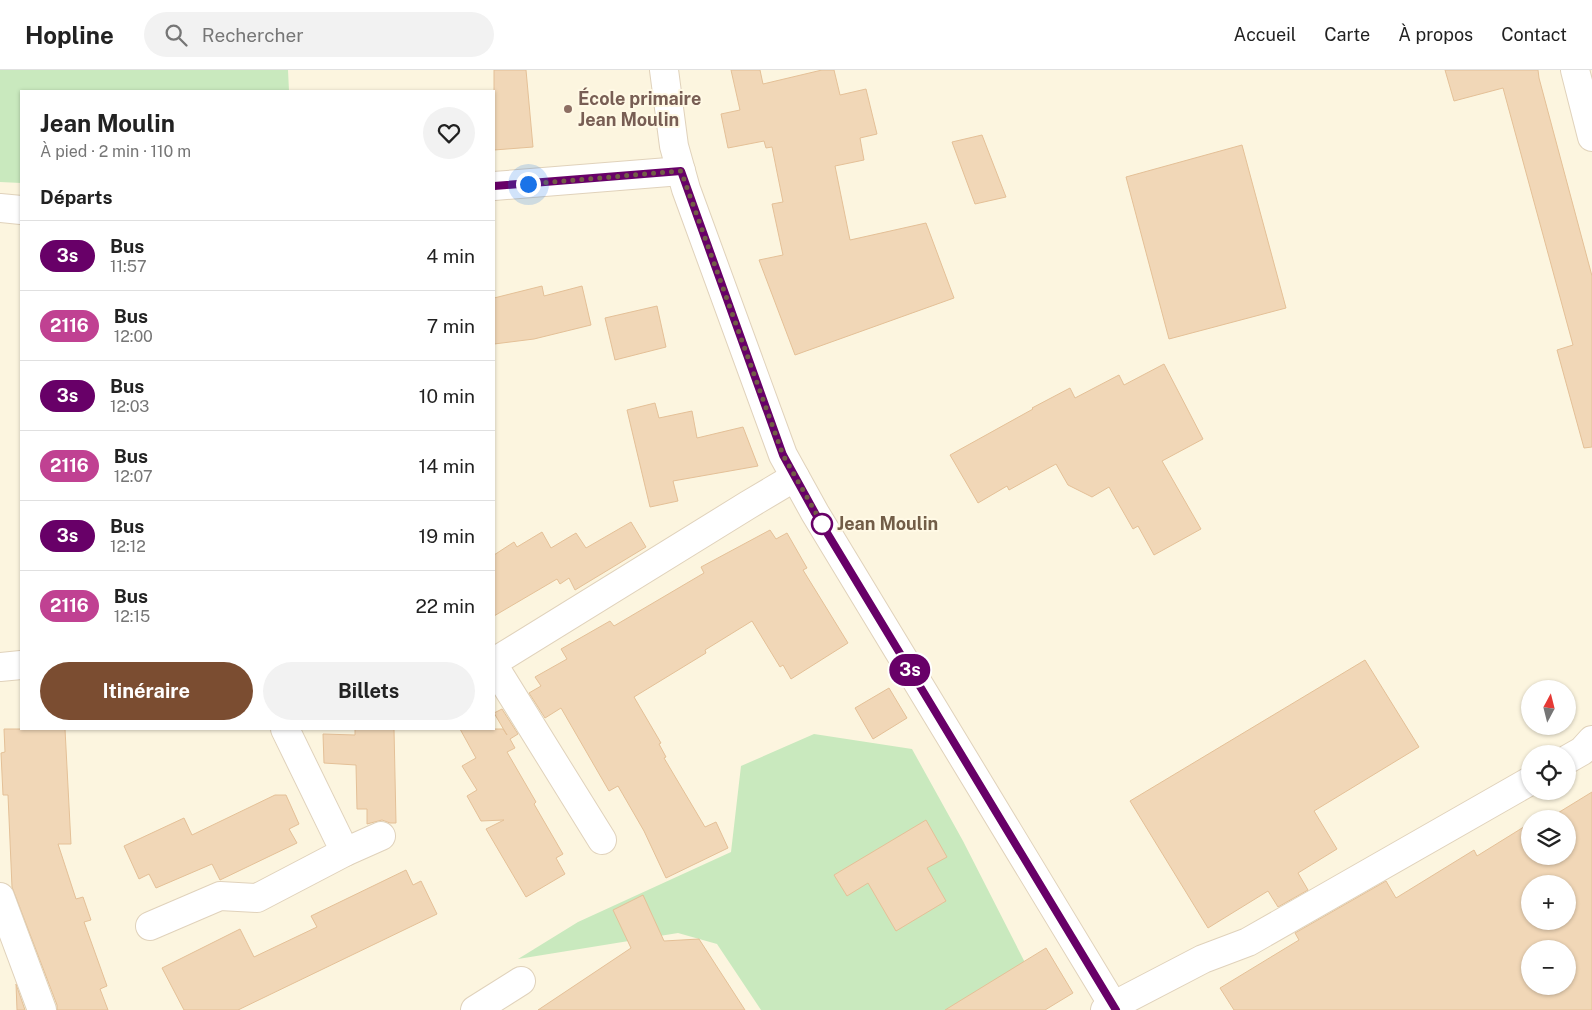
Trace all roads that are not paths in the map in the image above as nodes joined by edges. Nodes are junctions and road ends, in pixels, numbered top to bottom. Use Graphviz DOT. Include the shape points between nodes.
graph roads {
  1 [pos="664,70"];
  2 [pos="1575,70"];
  3 [pos="1592,137"];
  4 [pos="681,171"];
  5 [pos="495,186"];
  6 [pos="0,208"];
  7 [pos="20,210"];
  8 [pos="795,477"];
  9 [pos="495,661"];
  10 [pos="20,665"];
  11 [pos="0,667"];
  12 [pos="495,668"];
  13 [pos="285,730"];
  14 [pos="1592,740"];
  15 [pos="1576,754"];
  16 [pos="1521,785"];
  17 [pos="381,836"];
  18 [pos="602,840"];
  19 [pos="345,852"];
  20 [pos="0,897"];
  21 [pos="150,926"];
  22 [pos="521,980"];
  23 [pos="1111,1009"];
  24 [pos="42,1010"];
  25 [pos="475,1010"];
  1 -- 4 [label="street" via="674,146"];
  2 -- 3 [label="street"];
  4 -- 5 [label="street"];
  4 -- 8 [label="street" via="783,455"];
  6 -- 7 [label="street"];
  8 -- 9 [label="street"];
  8 -- 23 [label="street"];
  10 -- 11 [label="street"];
  12 -- 18 [label="street"];
  13 -- 19 [label="street"];
  14 -- 15 [label="street"];
  16 -- 23 [label="street" via="1248,942 1202,959"];
  17 -- 19 [label="street"];
  19 -- 21 [label="street" via="257,898 220,896"];
  20 -- 24 [label="street"];
  22 -- 25 [label="street"];
}
